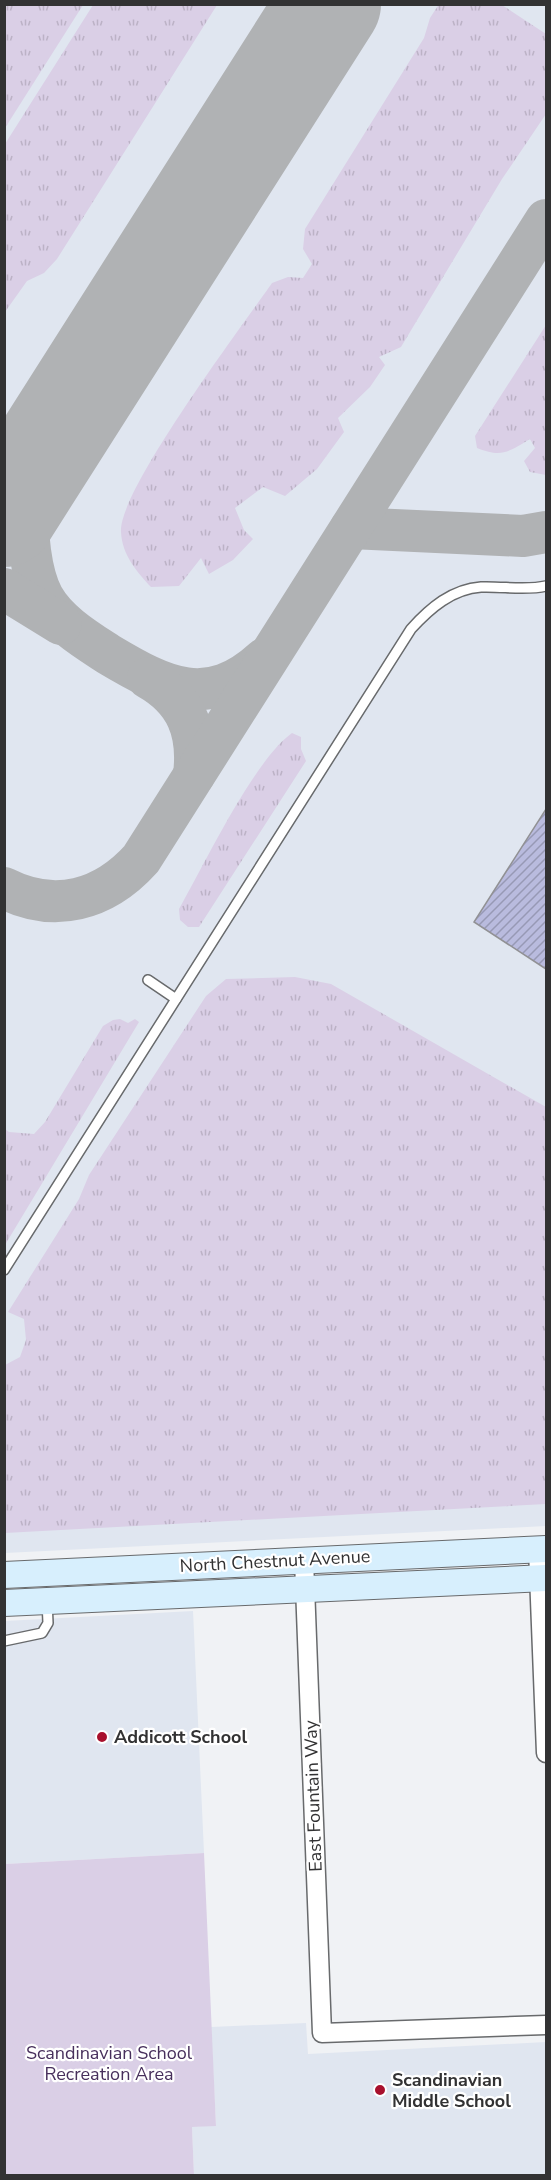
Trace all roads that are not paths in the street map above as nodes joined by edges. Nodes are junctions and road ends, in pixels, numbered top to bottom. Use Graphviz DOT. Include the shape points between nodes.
graph roads {
  1 [pos="546,586"];
  2 [pos="148,980"];
  3 [pos="176,999"];
  4 [pos="4,1270"];
  5 [pos="542,1549"];
  6 [pos="304,1560"];
  7 [pos="4,1575"];
  8 [pos="543,1578"];
  9 [pos="306,1589"];
  10 [pos="47,1601"];
  11 [pos="4,1603"];
  12 [pos="4,1641"];
  13 [pos="546,1753"];
  14 [pos="546,2025"];
  1 -- 3 [label="lane" via="479,587 455,593 428,610 411,629"];
  2 -- 3 [label="lane"];
  3 -- 4 [label="lane"];
  5 -- 6 [label="main road, North Chestnut Avenue"];
  5 -- 8 [label="street"];
  6 -- 7 [label="main road, North Chestnut Avenue"];
  6 -- 9 [label="street, East Fountain Way"];
  8 -- 9 [label="main road, North Chestnut Avenue"];
  8 -- 13 [label="street"];
  9 -- 10 [label="main road, North Chestnut Avenue"];
  9 -- 14 [label="street, East Fountain Way" via="322,2032"];
  10 -- 11 [label="main road, North Chestnut Avenue"];
  10 -- 12 [label="lane" via="48,1623 42,1633"];
}
